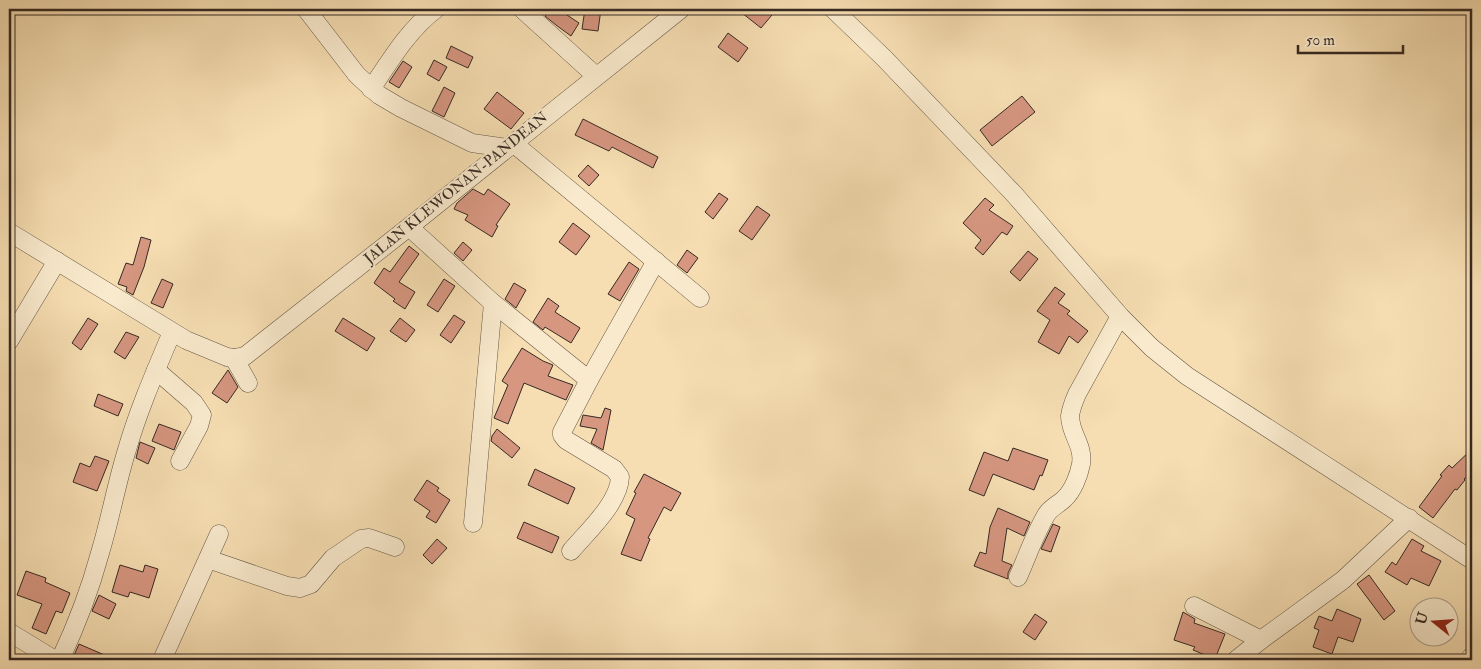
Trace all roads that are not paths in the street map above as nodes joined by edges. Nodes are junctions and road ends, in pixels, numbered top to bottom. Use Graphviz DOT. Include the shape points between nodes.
graph roads {
  1 [pos="306,9"];
  2 [pos="436,9"];
  3 [pos="522,9"];
  4 [pos="681,9"];
  5 [pos="833,9"];
  6 [pos="596,76"];
  7 [pos="371,89"];
  8 [pos="472,143"];
  9 [pos="510,145"];
  10 [pos="473,176"];
  11 [pos="409,227"];
  12 [pos="9,232"];
  13 [pos="57,261"];
  14 [pos="656,261"];
  15 [pos="700,298"];
  16 [pos="493,303"];
  17 [pos="1120,316"];
  18 [pos="172,332"];
  19 [pos="9,341"];
  20 [pos="231,358"];
  21 [pos="156,370"];
  22 [pos="589,380"];
  23 [pos="248,383"];
  24 [pos="180,461"];
  25 [pos="1409,518"];
  26 [pos="473,523"];
  27 [pos="219,534"];
  28 [pos="395,547"];
  29 [pos="571,551"];
  30 [pos="208,559"];
  31 [pos="1472,560"];
  32 [pos="1018,577"];
  33 [pos="1194,606"];
  34 [pos="9,632"];
  35 [pos="1261,640"];
  36 [pos="1472,656"];
  37 [pos="1244,658"];
  38 [pos="55,660"];
  39 [pos="60,660"];
  40 [pos="162,660"];
  41 [pos="1469,660"];
  1 -- 7 [label="street"];
  2 -- 7 [label="street" via="417,26"];
  3 -- 6 [label="street"];
  4 -- 6 [label="street, JALAN KLEWONAN-PANDEAN"];
  5 -- 17 [label="street" via="1014,194"];
  6 -- 9 [label="street, JALAN KLEWONAN-PANDEAN"];
  7 -- 8 [label="street"];
  8 -- 9 [label="street"];
  8 -- 10 [label="street"];
  9 -- 10 [label="street, JALAN KLEWONAN-PANDEAN"];
  9 -- 14 [label="street"];
  10 -- 11 [label="street, JALAN KLEWONAN-PANDEAN"];
  11 -- 16 [label="street"];
  11 -- 20 [label="street, JALAN KLEWONAN-PANDEAN" via="245,356"];
  12 -- 13 [label="street"];
  13 -- 18 [label="street"];
  13 -- 19 [label="street"];
  14 -- 15 [label="street"];
  14 -- 22 [label="street"];
  16 -- 22 [label="street"];
  16 -- 26 [label="street"];
  17 -- 25 [label="street" via="1187,376"];
  17 -- 32 [label="street" via="1072,406 1072,426 1081,450 1076,480 1066,498 1045,517"];
  18 -- 20 [label="street"];
  18 -- 21 [label="street"];
  20 -- 23 [label="street"];
  21 -- 24 [label="street" via="194,403 202,415"];
  21 -- 39 [label="street" via="126,453 88,590"];
  22 -- 29 [label="street" via="562,436 614,469 620,482 612,503"];
  25 -- 31 [label="street"];
  25 -- 35 [label="street" via="1343,580"];
  27 -- 30 [label="street"];
  28 -- 30 [label="street" via="369,538 361,539 333,558 311,584 300,588"];
  30 -- 40 [label="street"];
  33 -- 35 [label="street"];
  34 -- 38 [label="street"];
  35 -- 37 [label="street"];
  36 -- 41 [label="street"];
}
